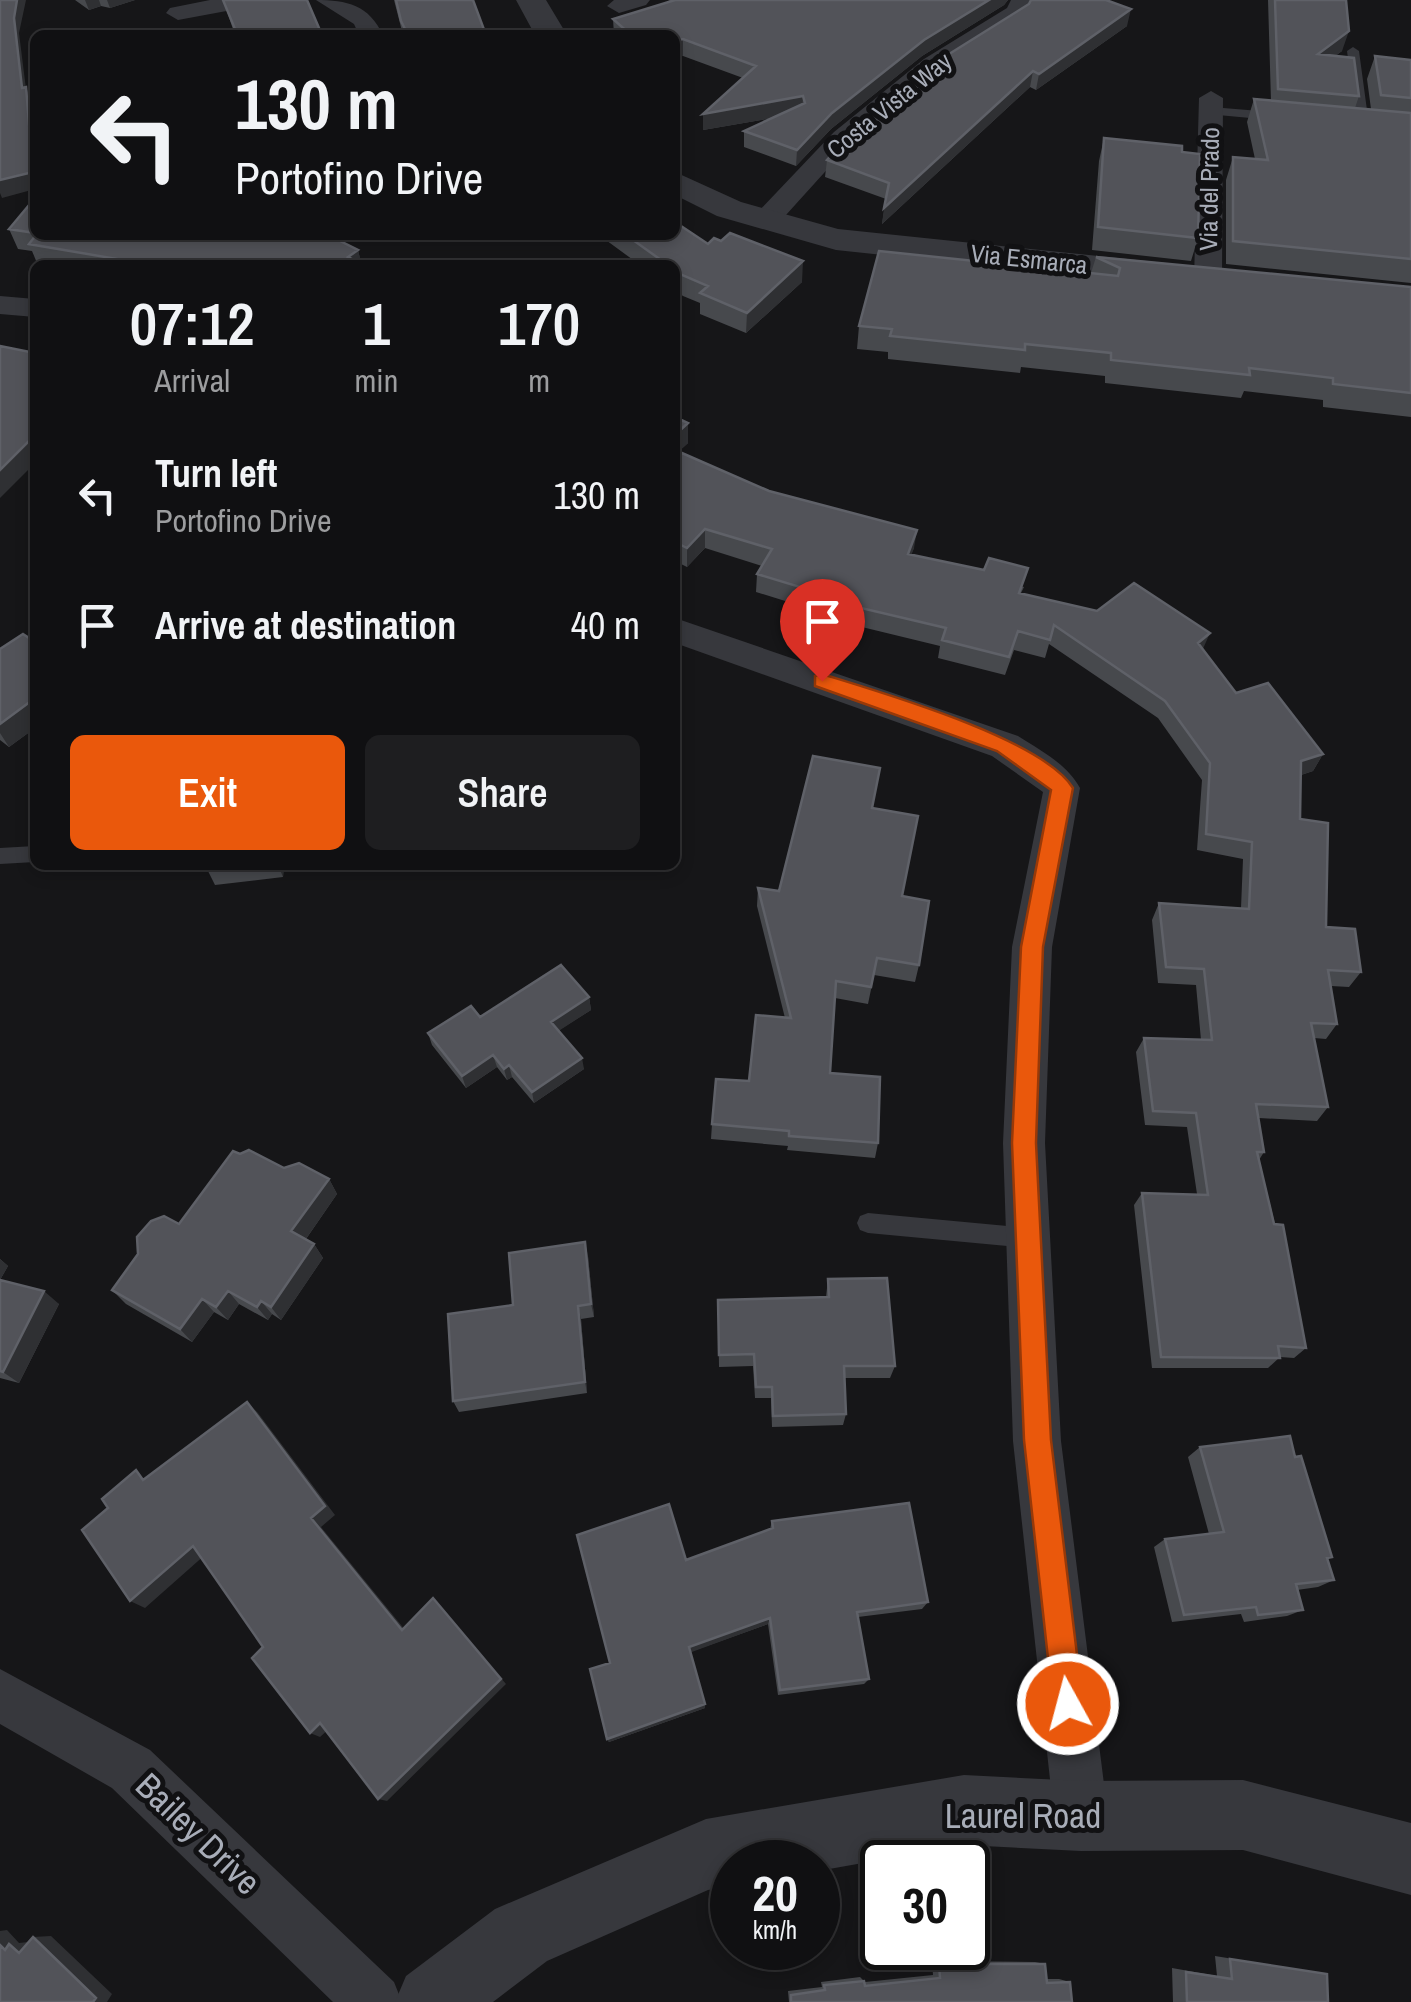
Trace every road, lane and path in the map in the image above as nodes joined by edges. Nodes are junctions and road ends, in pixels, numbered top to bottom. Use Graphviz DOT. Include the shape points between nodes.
graph roads {
  1 [pos="248,0"];
  2 [pos="328,0"];
  3 [pos="531,0"];
  4 [pos="1023,0"];
  5 [pos="178,13"];
  6 [pos="368,30"];
  7 [pos="547,30"];
  8 [pos="1352,51"];
  9 [pos="1211,105"];
  10 [pos="1294,118"];
  11 [pos="1346,123"];
  12 [pos="1363,124"];
  13 [pos="1379,126"];
  14 [pos="680,184"];
  15 [pos="766,220"];
  16 [pos="1208,279"];
  17 [pos="1245,282"];
  18 [pos="0,305"];
  19 [pos="30,308"];
  20 [pos="680,632"];
  21 [pos="30,854"];
  22 [pos="0,856"];
  23 [pos="868,1222"];
  24 [pos="1028,1238"];
  25 [pos="0,1696"];
  26 [pos="1081,1816"];
  27 [pos="1411,1860"];
  28 [pos="374,2002"];
  29 [pos="432,2002"];
  1 -- 5 [label="street"];
  2 -- 6 [label="street" via="364,20"];
  3 -- 7 [label="street"];
  4 -- 15 [label="street, Costa Vista Way" via="1016,12 932,64 843,136"];
  8 -- 12 [label="lane"];
  9 -- 10 [label="lane"];
  9 -- 16 [label="street, Via del Prado"];
  11 -- 12 [label="lane"];
  12 -- 13 [label="lane"];
  14 -- 15 [label="street"];
  15 -- 16 [label="street, Via Esmarca" via="836,239"];
  16 -- 17 [label="street, Via Esmarca"];
  18 -- 19 [label="street"];
  20 -- 24 [label="street" via="1004,746 1062,788 1032,947 1024,1143"];
  21 -- 22 [label="lane"];
  23 -- 24 [label="lane"];
  24 -- 26 [label="street" via="1038,1440"];
  25 -- 28 [label="street, Bailey Drive" via="131,1769"];
  26 -- 27 [label="street, Laurel Road" via="1244,1815"];
  26 -- 29 [label="street, Laurel Road" via="964,1810 706,1856 521,1935"];
}
